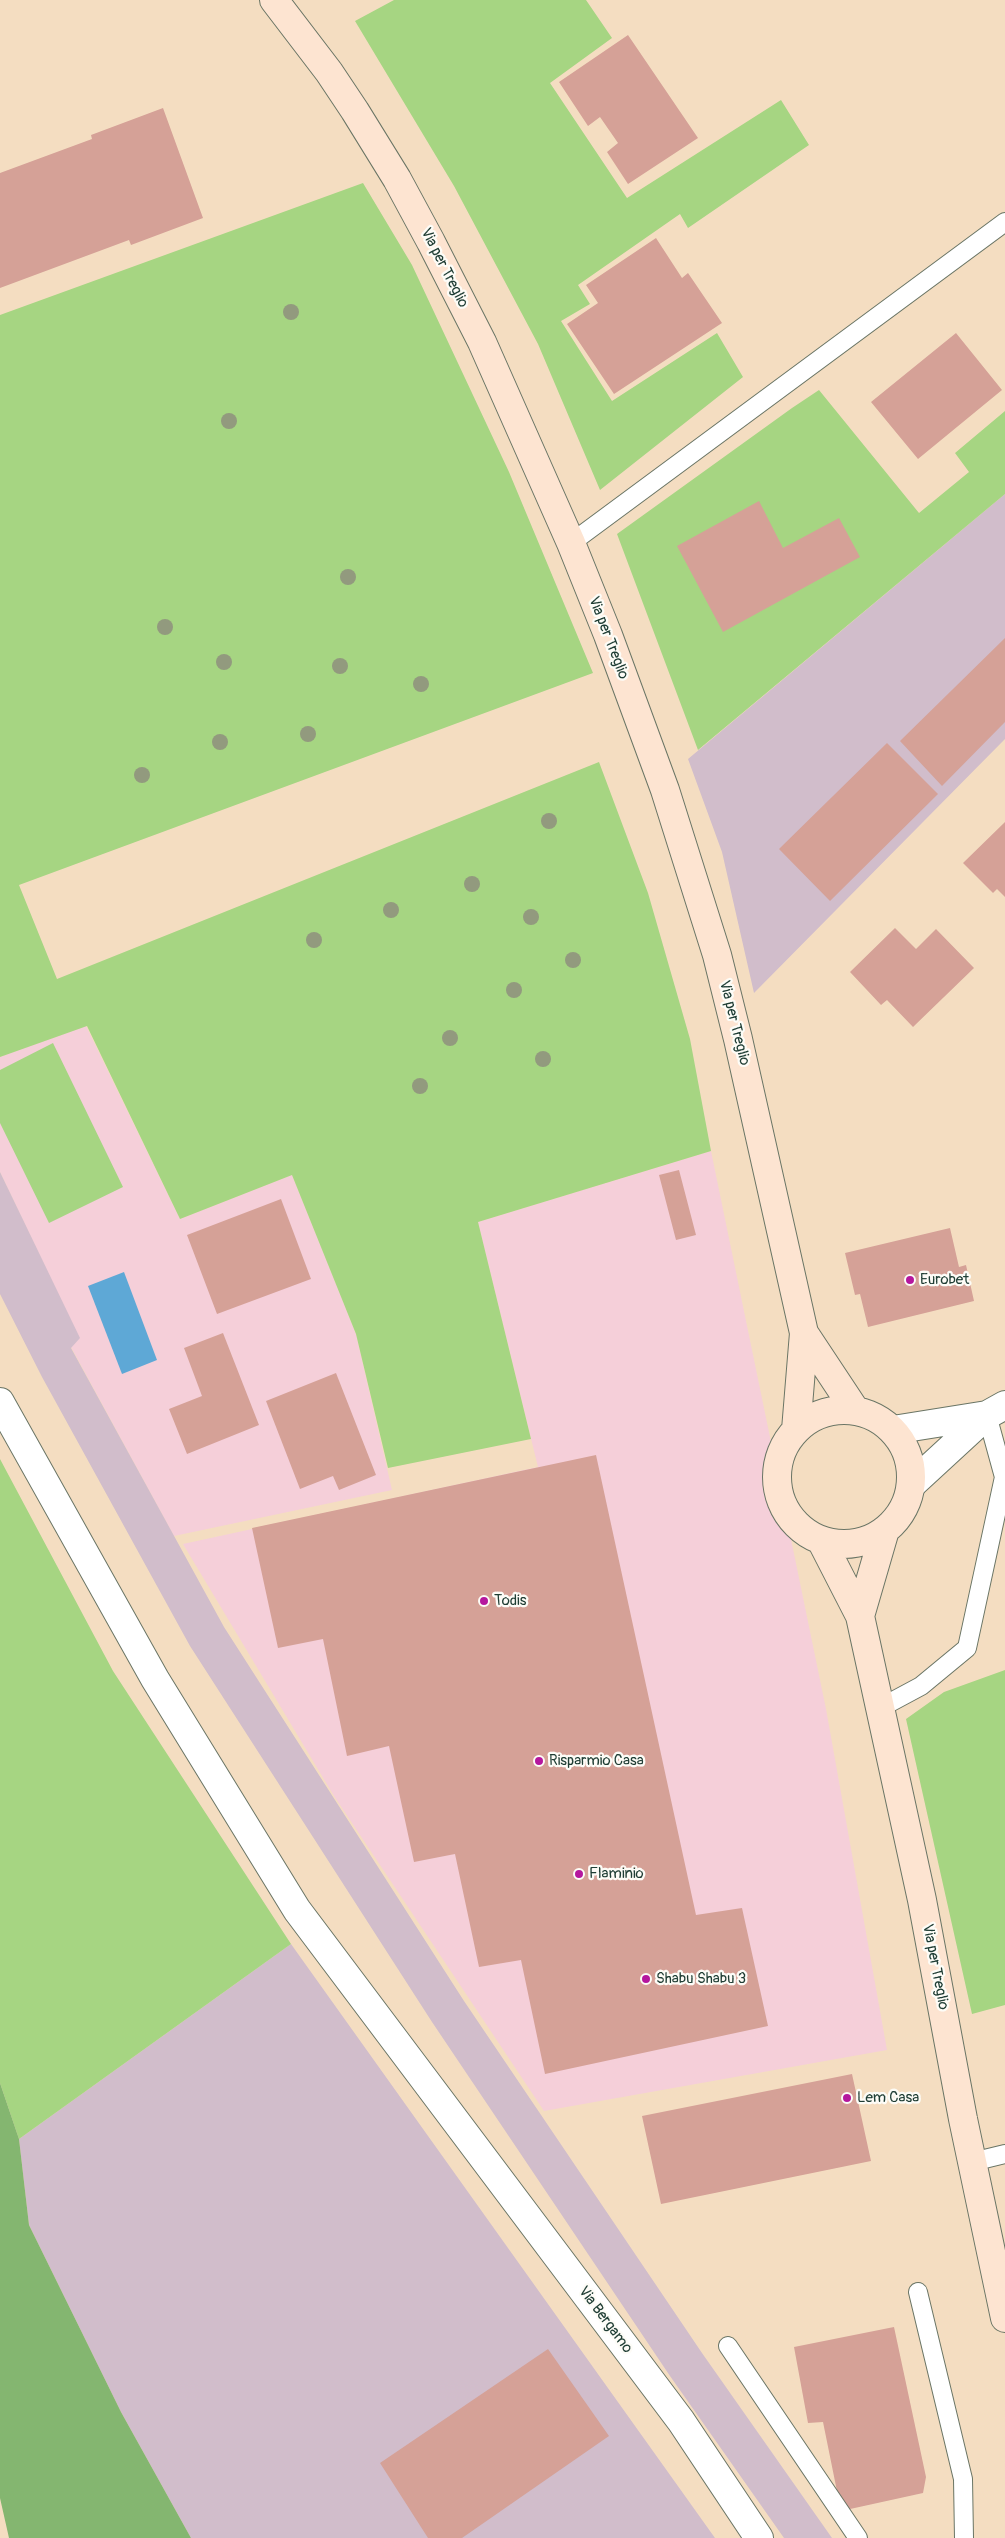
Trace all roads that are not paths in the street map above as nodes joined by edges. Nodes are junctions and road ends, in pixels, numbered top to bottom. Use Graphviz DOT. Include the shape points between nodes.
graph roads {
  1 [pos="274,0"];
  2 [pos="1005,222"];
  3 [pos="571,543"];
  4 [pos="804,1332"];
  5 [pos="0,1402"];
  6 [pos="855,1410"];
  7 [pos="996,1410"];
  8 [pos="796,1430"];
  9 [pos="893,1430"];
  10 [pos="910,1485"];
  11 [pos="885,1530"];
  12 [pos="821,1540"];
  13 [pos="860,1616"];
  14 [pos="880,1708"];
  15 [pos="1005,2154"];
  16 [pos="972,2162"];
  17 [pos="918,2292"];
  18 [pos="1005,2318"];
  19 [pos="728,2346"];
  20 [pos="759,2538"];
  21 [pos="858,2538"];
  22 [pos="964,2538"];
  1 -- 3 [label="main road, Via per Treglio" via="329,72 397,179 482,342"];
  2 -- 3 [label="lane"];
  3 -- 4 [label="main road, Via per Treglio" via="665,790 717,955"];
  4 -- 6 [label="main road, Via per Treglio"];
  4 -- 8 [label="main road, Via per Treglio"];
  5 -- 20 [label="street, Via Bergamo" via="155,1679 297,1910 681,2421"];
  6 -- 8 [label="main road" via="819,1414"];
  6 -- 9 [label="main road" via="878,1418"];
  7 -- 9 [label="street"];
  7 -- 10 [label="street"];
  7 -- 14 [label="lane" via="1004,1477 967,1648 921,1686"];
  8 -- 12 [label="main road" via="780,1454 778,1492 790,1518"];
  9 -- 10 [label="main road" via="908,1456"];
  10 -- 11 [label="main road" via="904,1507"];
  11 -- 12 [label="main road" via="858,1542 843,1544"];
  11 -- 13 [label="main road, Via per Treglio"];
  12 -- 13 [label="main road, Via per Treglio"];
  13 -- 14 [label="main road, Via per Treglio"];
  14 -- 16 [label="main road, Via per Treglio" via="922,1900"];
  15 -- 16 [label="lane"];
  16 -- 18 [label="main road, Via per Treglio"];
  17 -- 22 [label="lane" via="962,2479"];
  19 -- 21 [label="lane"];
}
